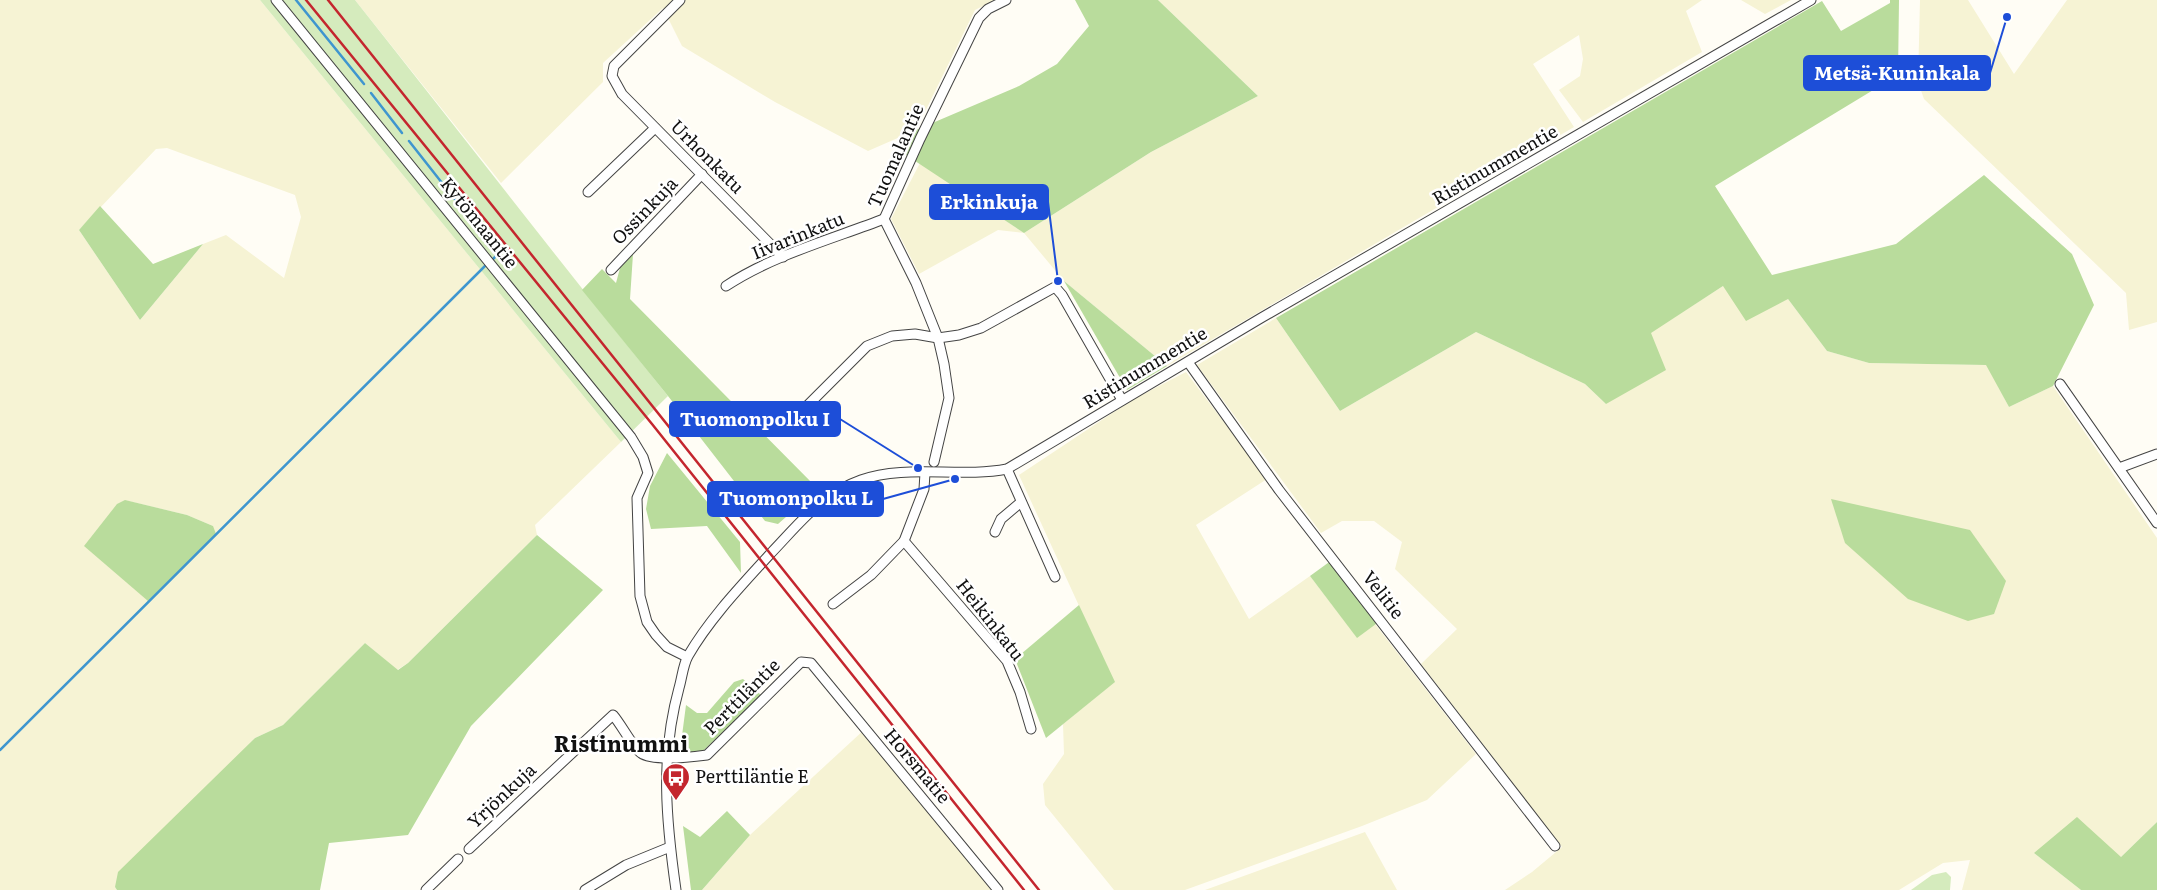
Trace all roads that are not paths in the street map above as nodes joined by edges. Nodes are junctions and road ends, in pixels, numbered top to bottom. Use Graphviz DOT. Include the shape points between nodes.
graph roads {
  1 [pos="276,0"];
  2 [pos="680,0"];
  3 [pos="1006,0"];
  4 [pos="1811,0"];
  5 [pos="655,128"];
  6 [pos="702,174"];
  7 [pos="588,192"];
  8 [pos="884,220"];
  9 [pos="783,257"];
  10 [pos="611,270"];
  11 [pos="726,286"];
  12 [pos="938,338"];
  13 [pos="1188,362"];
  14 [pos="2060,384"];
  15 [pos="1122,400"];
  16 [pos="803,410"];
  17 [pos="2157,454"];
  18 [pos="934,462"];
  19 [pos="2119,468"];
  20 [pos="1007,469"];
  21 [pos="925,473"];
  22 [pos="1020,503"];
  23 [pos="2157,523"];
  24 [pos="995,532"];
  25 [pos="904,541"];
  26 [pos="1056,577"];
  27 [pos="833,604"];
  28 [pos="687,657"];
  29 [pos="811,663"];
  30 [pos="1031,729"];
  31 [pos="665,757"];
  32 [pos="1555,846"];
  33 [pos="670,847"];
  34 [pos="469,849"];
  35 [pos="458,859"];
  36 [pos="426,890"];
  37 [pos="585,890"];
  38 [pos="676,890"];
  39 [pos="998,890"];
  1 -- 28 [label="street, Kytömaantie" via="631,437 648,472 637,498 640,596 647,622 656,635 667,647"];
  2 -- 5 [label="street, Urhonkatu" via="614,66 612,76 616,87"];
  3 -- 8 [label="street, Tuomalantie" via="979,18"];
  4 -- 13 [label="street, Ristinummentie"];
  5 -- 6 [label="street, Urhonkatu"];
  5 -- 7 [label="street"];
  6 -- 9 [label="street, Urhonkatu"];
  6 -- 10 [label="street, Ossinkuja"];
  8 -- 9 [label="street, Iivarinkatu"];
  8 -- 12 [label="street, Tuomalantie" via="916,283"];
  9 -- 11 [label="street, Iivarinkatu"];
  12 -- 15 [label="street" via="981,328 1055,287"];
  12 -- 16 [label="street" via="915,334 892,336 866,346"];
  12 -- 18 [label="street, Tuomalantie" via="949,398"];
  13 -- 15 [label="street, Ristinummentie"];
  13 -- 32 [label="street, Velitie" via="1278,490"];
  14 -- 19 [label="street"];
  15 -- 20 [label="street, Ristinummentie"];
  17 -- 19 [label="street"];
  19 -- 23 [label="street"];
  20 -- 21 [label="street, Ristinummentie" via="983,474"];
  20 -- 22 [label="street"];
  21 -- 25 [label="street" via="924,489"];
  21 -- 28 [label="street, Ristinummentie" via="886,474 861,480 832,494 810,510 735,592"];
  22 -- 24 [label="street" via="1002,519"];
  22 -- 26 [label="street"];
  25 -- 27 [label="street" via="871,575"];
  25 -- 30 [label="street, Heikinkatu" via="1007,661"];
  28 -- 31 [label="street, Ristinummentie" via="670,721"];
  29 -- 31 [label="street, Perttiläntie" via="801,662 707,755"];
  29 -- 39 [label="street, Horsmatie"];
  31 -- 33 [label="street, Ristinummentie"];
  31 -- 34 [label="street, Yrjönkuja" via="640,753 613,715"];
  33 -- 37 [label="street" via="626,865"];
  33 -- 38 [label="street, Ristinummentie"];
  35 -- 36 [label="street"];
}
